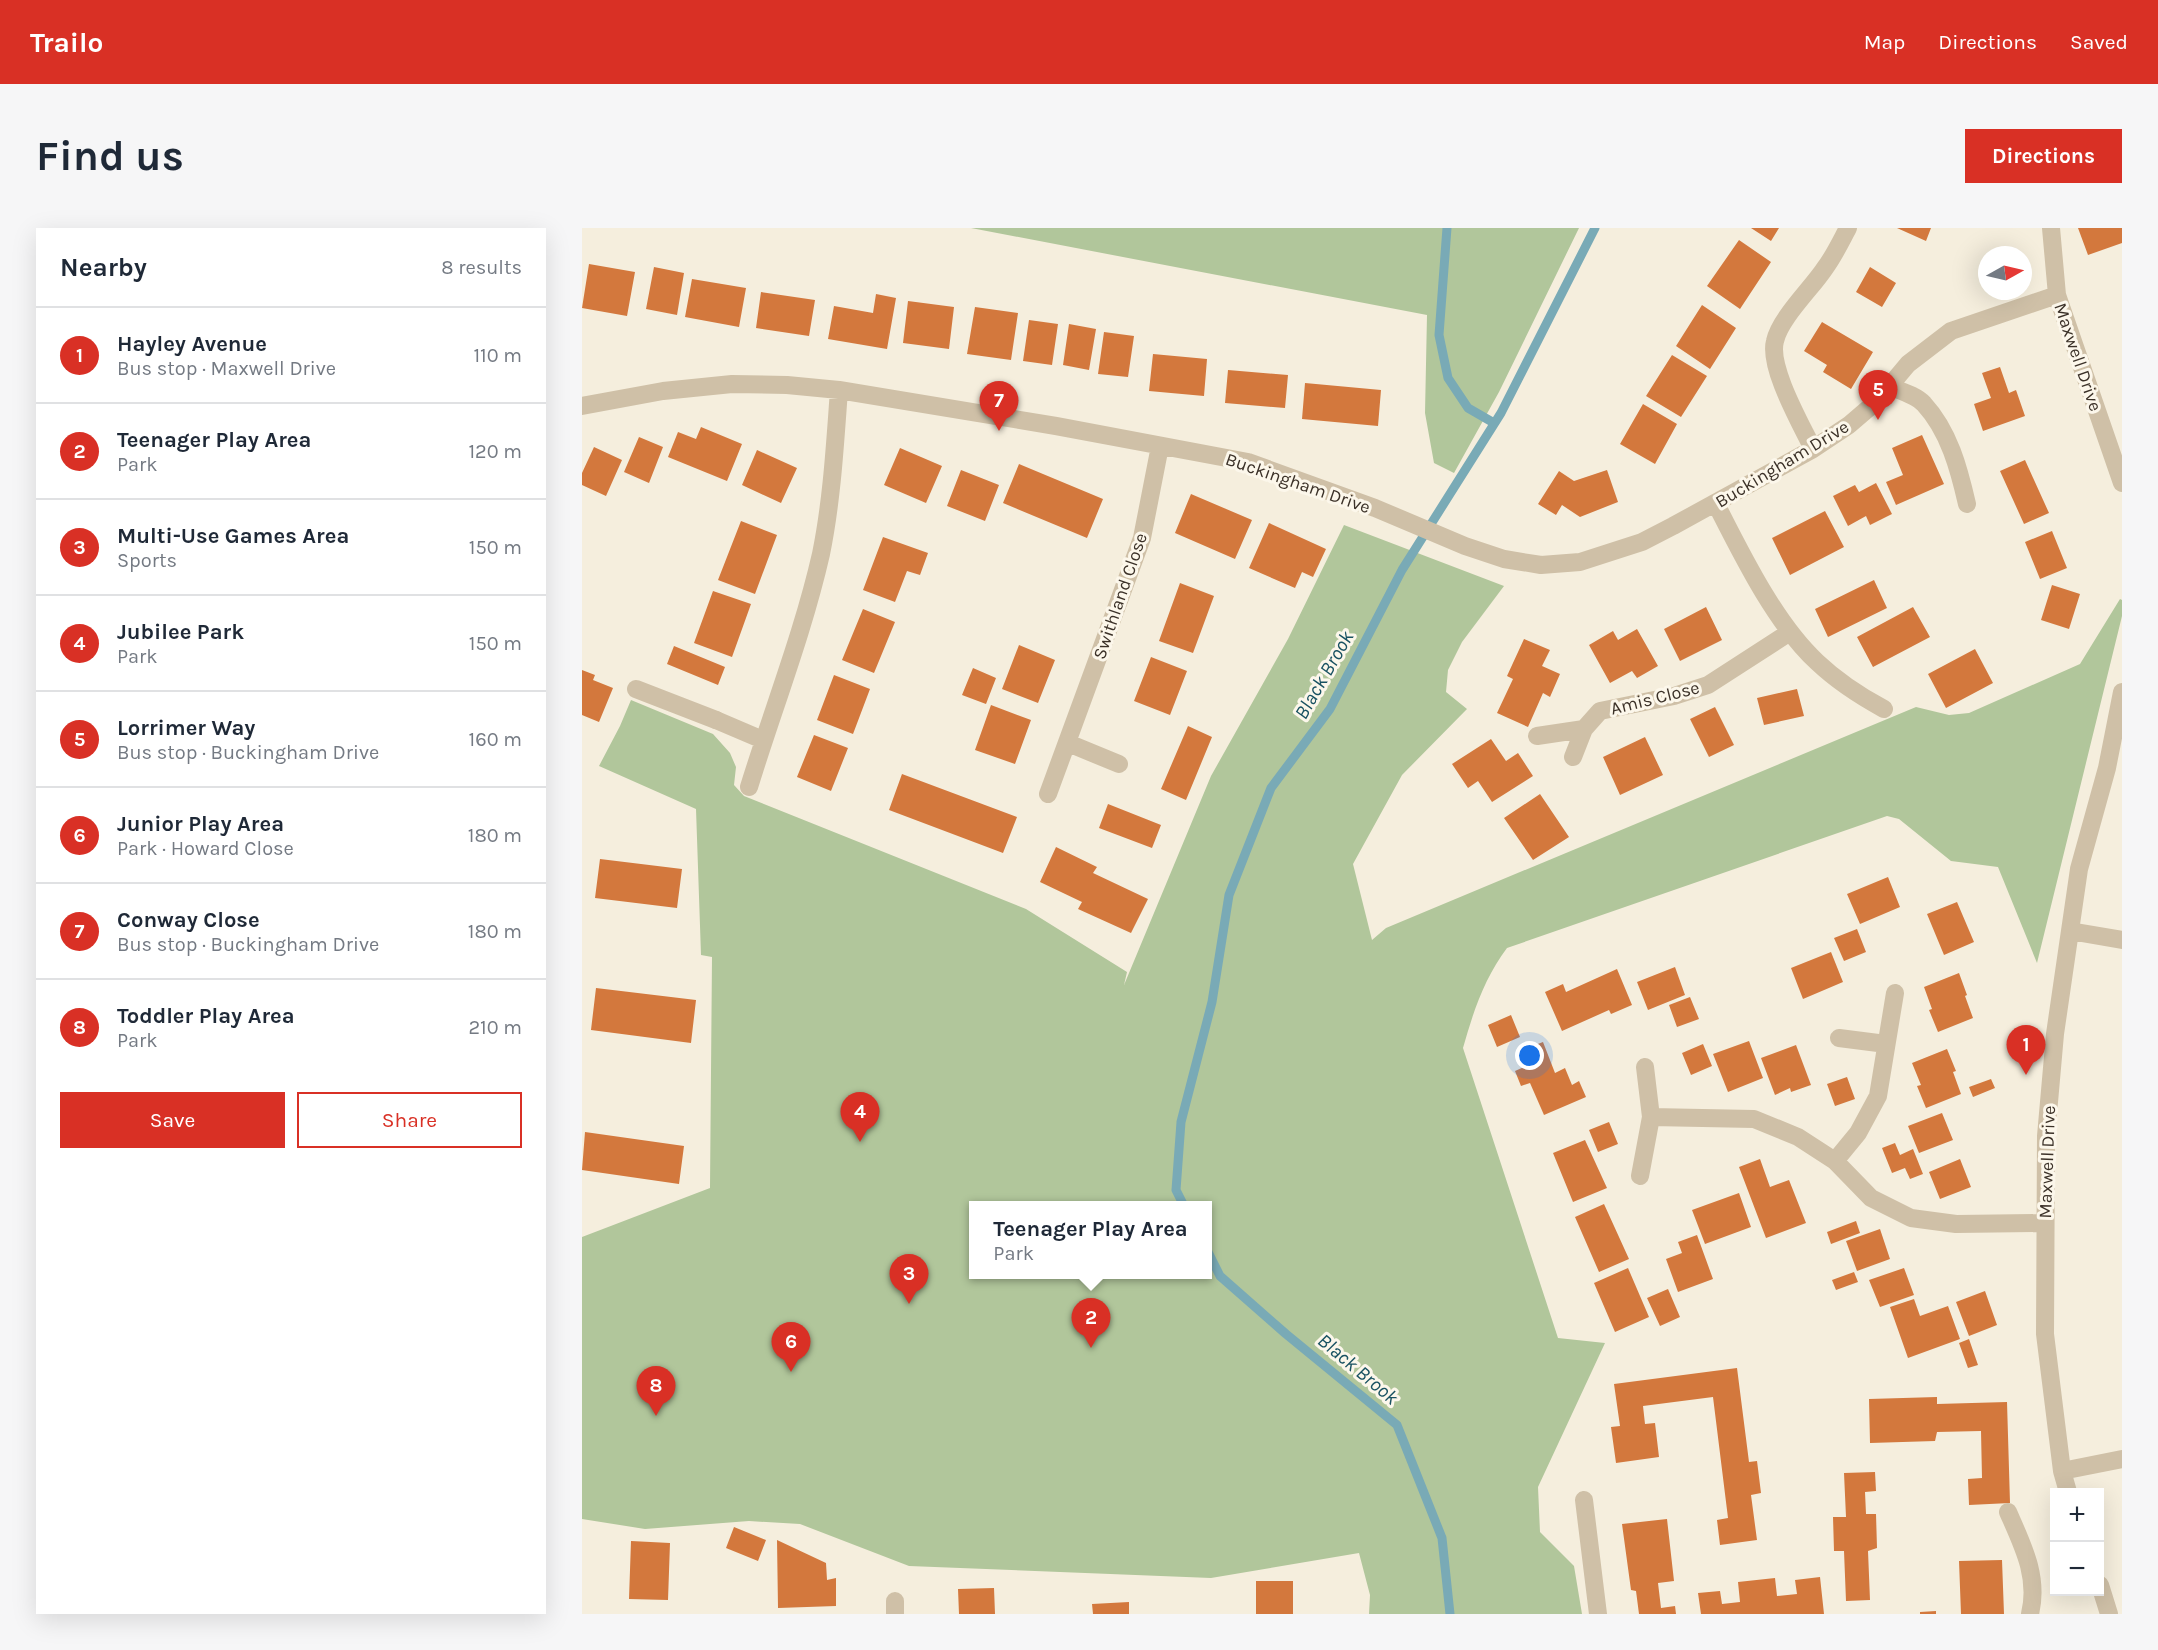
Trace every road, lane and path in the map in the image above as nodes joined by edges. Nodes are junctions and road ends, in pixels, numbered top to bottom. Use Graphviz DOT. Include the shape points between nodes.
graph roads {
  1 [pos="1848,228"];
  2 [pos="2051,228"];
  3 [pos="2057,295"];
  4 [pos="1891,387"];
  5 [pos="839,390"];
  6 [pos="582,406"];
  7 [pos="1160,446"];
  8 [pos="1813,449"];
  9 [pos="2118,461"];
  10 [pos="2122,483"];
  11 [pos="1716,504"];
  12 [pos="1967,504"];
  13 [pos="1790,632"];
  14 [pos="636,689"];
  15 [pos="2122,692"];
  16 [pos="1884,710"];
  17 [pos="1584,729"];
  18 [pos="1537,736"];
  19 [pos="763,740"];
  20 [pos="1068,743"];
  21 [pos="1573,757"];
  22 [pos="1119,764"];
  23 [pos="748,787"];
  24 [pos="1048,794"];
  25 [pos="2070,931"];
  26 [pos="2122,940"];
  27 [pos="1895,993"];
  28 [pos="1839,1038"];
  29 [pos="1886,1044"];
  30 [pos="1645,1068"];
  31 [pos="1651,1117"];
  32 [pos="1835,1161"];
  33 [pos="1640,1176"];
  34 [pos="2044,1223"];
  35 [pos="2122,1459"];
  36 [pos="2062,1471"];
  37 [pos="2067,1488"];
  38 [pos="1584,1500"];
  39 [pos="2008,1512"];
  40 [pos="2103,1596"];
  41 [pos="1598,1614"];
  42 [pos="2030,1614"];
  43 [pos="2109,1614"];
  1 -- 8 [label="street" via="1774,341 1777,368"];
  2 -- 3 [label="street, Maxwell Drive"];
  3 -- 4 [label="street, Buckingham Drive" via="1951,331 1908,364"];
  3 -- 9 [label="street, Maxwell Drive"];
  4 -- 8 [label="street, Buckingham Drive" via="1849,425"];
  4 -- 12 [label="street" via="1923,402 1946,437"];
  5 -- 6 [label="street, Buckingham Drive" via="732,384 663,391"];
  5 -- 7 [label="street, Buckingham Drive"];
  5 -- 19 [label="street" via="821,553 794,652"];
  7 -- 11 [label="street, Buckingham Drive" via="1248,462 1465,546 1504,559 1541,565 1580,562 1642,542"];
  7 -- 20 [label="street, Swithland Close" via="1142,538"];
  8 -- 11 [label="street, Buckingham Drive"];
  9 -- 10 [label="street, Maxwell Drive"];
  11 -- 13 [label="street" via="1748,566"];
  13 -- 16 [label="street" via="1816,662 1854,693"];
  13 -- 17 [label="street, Amis Close" via="1708,685 1600,711"];
  14 -- 19 [label="street"];
  15 -- 25 [label="street, Maxwell Drive" via="2107,768 2079,869"];
  17 -- 18 [label="street"];
  17 -- 21 [label="street, Amis Close"];
  19 -- 23 [label="street"];
  20 -- 22 [label="street"];
  20 -- 24 [label="street, Swithland Close"];
  25 -- 26 [label="street"];
  25 -- 34 [label="street, Maxwell Drive" via="2054,1045"];
  27 -- 29 [label="street"];
  28 -- 29 [label="street"];
  29 -- 32 [label="street" via="1878,1096 1858,1132"];
  30 -- 31 [label="street"];
  31 -- 32 [label="street" via="1754,1119 1798,1137"];
  31 -- 33 [label="street"];
  32 -- 34 [label="street" via="1871,1198 1911,1218 1956,1224"];
  34 -- 36 [label="street, Maxwell Drive" via="2045,1334"];
  35 -- 36 [label="street"];
  36 -- 37 [label="street, Maxwell Drive"];
  38 -- 41 [label="street"];
  39 -- 42 [label="street" via="2026,1551 2032,1576"];
  40 -- 43 [label="street"];
}
